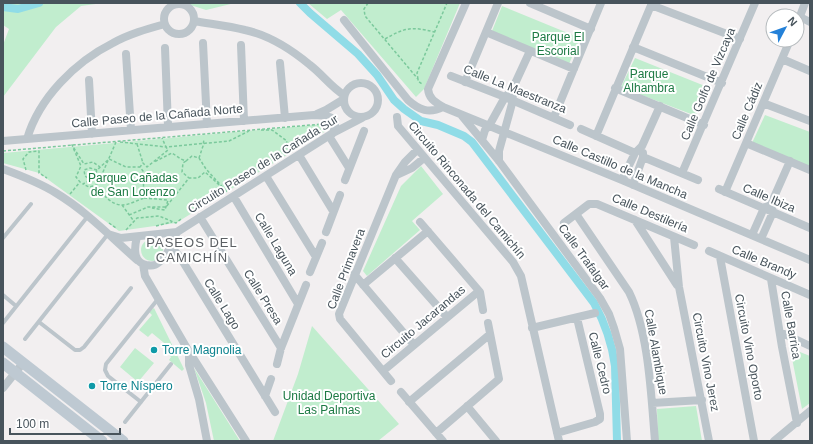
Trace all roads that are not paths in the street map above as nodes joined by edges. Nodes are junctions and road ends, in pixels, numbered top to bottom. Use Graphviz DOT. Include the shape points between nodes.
graph roads {
  1 [pos="466,3"];
  2 [pos="498,3"];
  3 [pos="530,3"];
  4 [pos="601,3"];
  5 [pos="755,3"];
  6 [pos="651,4"];
  7 [pos="344,20"];
  8 [pos="194,21"];
  9 [pos="165,24"];
  10 [pos="591,28"];
  11 [pos="486,32"];
  12 [pos="740,39"];
  13 [pos="203,44"];
  14 [pos="241,45"];
  15 [pos="633,47"];
  16 [pos="166,48"];
  17 [pos="787,48"];
  18 [pos="530,50"];
  19 [pos="126,54"];
  20 [pos="782,59"];
  21 [pos="280,63"];
  22 [pos="574,69"];
  23 [pos="810,71"];
  24 [pos="451,76"];
  25 [pos="89,80"];
  26 [pos="465,82"];
  27 [pos="722,83"];
  28 [pos="615,88"];
  29 [pos="344,97"];
  30 [pos="509,99"];
  31 [pos="763,103"];
  32 [pos="660,106"];
  33 [pos="443,107"];
  34 [pos="460,114"];
  35 [pos="314,115"];
  36 [pos="397,117"];
  37 [pos="554,117"];
  38 [pos="285,118"];
  39 [pos="362,118"];
  40 [pos="244,121"];
  41 [pos="810,121"];
  42 [pos="207,124"];
  43 [pos="570,125"];
  44 [pos="704,125"];
  45 [pos="168,126"];
  46 [pos="489,126"];
  47 [pos="581,129"];
  48 [pos="131,130"];
  49 [pos="364,132"];
  50 [pos="504,132"];
  51 [pos="92,134"];
  52 [pos="331,135"];
  53 [pos="596,136"];
  54 [pos="27,139"];
  55 [pos="482,140"];
  56 [pos="3,141"];
  57 [pos="746,143"];
  58 [pos="417,150"];
  59 [pos="299,155"];
  60 [pos="639,155"];
  61 [pos="424,158"];
  62 [pos="499,161"];
  63 [pos="790,161"];
  64 [pos="349,168"];
  65 [pos="3,169"];
  66 [pos="810,170"];
  67 [pos="682,173"];
  68 [pos="396,175"];
  69 [pos="266,176"];
  70 [pos="345,180"];
  71 [pos="622,180"];
  72 [pos="698,180"];
  73 [pos="633,185"];
  74 [pos="722,191"];
  75 [pos="230,194"];
  76 [pos="340,195"];
  77 [pos="31,204"];
  78 [pos="771,204"];
  79 [pos="764,208"];
  80 [pos="333,211"];
  81 [pos="773,212"];
  82 [pos="576,214"];
  83 [pos="88,216"];
  84 [pos="200,217"];
  85 [pos="635,220"];
  86 [pos="420,222"];
  87 [pos="564,223"];
  88 [pos="810,228"];
  89 [pos="428,231"];
  90 [pos="177,232"];
  91 [pos="326,232"];
  92 [pos="108,234"];
  93 [pos="752,235"];
  94 [pos="137,237"];
  95 [pos="674,237"];
  96 [pos="3,238"];
  97 [pos="761,239"];
  98 [pos="322,243"];
  99 [pos="694,245"];
  100 [pos="170,246"];
  101 [pos="709,251"];
  102 [pos="316,257"];
  103 [pos="720,257"];
  104 [pos="395,258"];
  105 [pos="810,260"];
  106 [pos="140,262"];
  107 [pos="310,272"];
  108 [pos="354,274"];
  109 [pos="771,279"];
  110 [pos="306,285"];
  111 [pos="364,285"];
  112 [pos="679,287"];
  113 [pos="131,288"];
  114 [pos="479,291"];
  115 [pos="3,295"];
  116 [pos="810,295"];
  117 [pos="158,298"];
  118 [pos="298,304"];
  119 [pos="16,306"];
  120 [pos="484,310"];
  121 [pos="595,314"];
  122 [pos="447,317"];
  123 [pos="577,318"];
  124 [pos="39,322"];
  125 [pos="3,323"];
  126 [pos="488,323"];
  127 [pos="532,328"];
  128 [pos="780,332"];
  129 [pos="489,335"];
  130 [pos="25,339"];
  131 [pos="414,345"];
  132 [pos="810,346"];
  133 [pos="3,347"];
  134 [pos="281,348"];
  135 [pos="188,350"];
  136 [pos="3,363"];
  137 [pos="23,363"];
  138 [pos="171,364"];
  139 [pos="276,364"];
  140 [pos="383,371"];
  141 [pos="15,373"];
  142 [pos="271,378"];
  143 [pos="391,381"];
  144 [pos="3,388"];
  145 [pos="401,392"];
  146 [pos="265,396"];
  147 [pos="702,400"];
  148 [pos="141,402"];
  149 [pos="409,402"];
  150 [pos="652,403"];
  151 [pos="467,406"];
  152 [pos="810,411"];
  153 [pos="275,412"];
  154 [pos="125,422"];
  155 [pos="797,423"];
  156 [pos="436,433"];
  157 [pos="558,437"];
  158 [pos="102,441"];
  159 [pos="123,441"];
  160 [pos="208,441"];
  161 [pos="246,441"];
  162 [pos="443,441"];
  163 [pos="496,441"];
  164 [pos="627,441"];
  165 [pos="655,441"];
  166 [pos="709,441"];
  167 [pos="754,441"];
  168 [pos="774,441"];
  1 -- 33 [label="street, Calle Castillo de la Mancha" via="428,89 434,101"];
  2 -- 11 [label="street"];
  3 -- 10 [label="street"];
  4 -- 10 [label="street"];
  5 -- 12 [label="street, Calle Golfo de Vizcaya"];
  6 -- 12 [label="street"];
  6 -- 15 [label="street"];
  7 -- 33 [label="street" via="408,100 423,110 431,111"];
  8 -- 9 [label="street" via="183,34 172,33"];
  8 -- 9 [label="street" via="191,10 180,4 169,8 164,18"];
  8 -- 29 [label="street" via="247,30 269,39 310,64"];
  9 -- 54 [label="street" via="138,31 88,58 48,97 30,128"];
  10 -- 22 [label="street"];
  11 -- 18 [label="street"];
  11 -- 26 [label="street"];
  12 -- 27 [label="street, Calle Golfo de Vizcaya"];
  13 -- 42 [label="street"];
  14 -- 40 [label="street"];
  15 -- 27 [label="street"];
  15 -- 28 [label="street"];
  16 -- 45 [label="street"];
  17 -- 20 [label="street, Calle Cádiz"];
  18 -- 22 [label="street"];
  18 -- 30 [label="street"];
  19 -- 48 [label="street"];
  20 -- 23 [label="street"];
  20 -- 31 [label="street, Calle Cádiz"];
  21 -- 38 [label="street"];
  22 -- 37 [label="street"];
  24 -- 26 [label="street, Calle La Maestranza"];
  25 -- 51 [label="street"];
  26 -- 30 [label="street, Calle La Maestranza"];
  27 -- 44 [label="street, Calle Golfo de Vizcaya"];
  28 -- 32 [label="street"];
  28 -- 53 [label="street"];
  29 -- 35 [label="street, Calle Paseo de la Cañada Norte"];
  29 -- 39 [label="street" via="344,106 348,112"];
  29 -- 39 [label="street" via="347,89 358,83 370,85 375,89 379,101 377,107 369,116"];
  30 -- 37 [label="street, Calle La Maestranza"];
  30 -- 46 [label="street"];
  30 -- 50 [label="street"];
  31 -- 41 [label="street"];
  31 -- 57 [label="street, Calle Cádiz"];
  32 -- 44 [label="street"];
  32 -- 60 [label="street"];
  33 -- 34 [label="street, Calle Castillo de la Mancha"];
  34 -- 46 [label="street, Calle Castillo de la Mancha"];
  34 -- 55 [label="street, Calle Trafalgar"];
  35 -- 38 [label="street, Calle Paseo de la Cañada Norte"];
  35 -- 52 [label="street, Calle Paseo de la Cañada Norte" via="335,120"];
  36 -- 58 [label="street, Circuito Rinconada del Camichín" via="398,126"];
  37 -- 43 [label="street, Calle La Maestranza"];
  38 -- 40 [label="street, Calle Paseo de la Cañada Norte"];
  39 -- 52 [label="street, Circuito Paseo de la Cañada Sur"];
  40 -- 42 [label="street, Calle Paseo de la Cañada Norte"];
  42 -- 45 [label="street, Calle Paseo de la Cañada Norte"];
  44 -- 67 [label="street, Calle Golfo de Vizcaya"];
  45 -- 48 [label="street, Calle Paseo de la Cañada Norte"];
  46 -- 50 [label="street, Calle Castillo de la Mancha"];
  46 -- 55 [label="street"];
  47 -- 53 [label="street"];
  48 -- 51 [label="street, Calle Paseo de la Cañada Norte"];
  49 -- 64 [label="street"];
  50 -- 62 [label="street"];
  50 -- 71 [label="street, Calle Castillo de la Mancha"];
  51 -- 54 [label="street, Calle Paseo de la Cañada Norte"];
  52 -- 59 [label="street, Circuito Paseo de la Cañada Sur"];
  52 -- 64 [label="street"];
  53 -- 60 [label="street"];
  54 -- 56 [label="street, Calle Paseo de la Cañada Norte"];
  55 -- 62 [label="street, Calle Trafalgar"];
  57 -- 63 [label="street"];
  57 -- 74 [label="street, Calle Cádiz"];
  58 -- 61 [label="street, Circuito Rinconada del Camichín"];
  58 -- 68 [label="street, Calle Primavera"];
  59 -- 69 [label="street, Circuito Paseo de la Cañada Sur"];
  59 -- 80 [label="street"];
  60 -- 67 [label="street"];
  60 -- 71 [label="street"];
  60 -- 73 [label="street"];
  61 -- 68 [label="street" via="412,168"];
  61 -- 127 [label="street, Circuito Rinconada del Camichín" via="513,262 521,276"];
  62 -- 164 [label="street, Calle Trafalgar" via="609,314 620,349"];
  63 -- 66 [label="street"];
  63 -- 78 [label="street"];
  64 -- 70 [label="street"];
  65 -- 83 [label="street" via="26,177 57,193"];
  67 -- 72 [label="street"];
  68 -- 108 [label="street, Calle Primavera"];
  69 -- 75 [label="street, Circuito Paseo de la Cañada Sur"];
  69 -- 102 [label="street"];
  71 -- 73 [label="street, Calle Castillo de la Mancha"];
  73 -- 93 [label="street, Calle Castillo de la Mancha"];
  74 -- 79 [label="street, Calle Ibiza"];
  75 -- 84 [label="street, Circuito Paseo de la Cañada Sur"];
  75 -- 118 [label="street, Calle Laguna"];
  76 -- 80 [label="street"];
  77 -- 96 [label="lane"];
  78 -- 79 [label="street"];
  78 -- 81 [label="street"];
  79 -- 81 [label="street, Calle Ibiza"];
  79 -- 93 [label="street"];
  80 -- 91 [label="street"];
  81 -- 88 [label="street, Calle Ibiza"];
  81 -- 97 [label="street"];
  82 -- 85 [label="street, Calle Destilería" via="589,204 597,204"];
  82 -- 87 [label="street, Calle Destilería"];
  82 -- 150 [label="street, Calle Alambique" via="636,305"];
  83 -- 92 [label="street"];
  83 -- 119 [label="lane"];
  84 -- 90 [label="street, Circuito Paseo de la Cañada Sur"];
  84 -- 134 [label="street, Calle Presa"];
  85 -- 95 [label="street, Calle Destilería"];
  85 -- 112 [label="street, Circuito Vino Jerez"];
  86 -- 89 [label="street"];
  89 -- 104 [label="street"];
  89 -- 114 [label="street"];
  90 -- 94 [label="street"];
  90 -- 100 [label="street"];
  92 -- 94 [label="street" via="121,238"];
  92 -- 106 [label="street"];
  92 -- 124 [label="lane"];
  93 -- 97 [label="street, Calle Castillo de la Mancha"];
  94 -- 106 [label="street" via="135,247"];
  95 -- 99 [label="street, Calle Destilería"];
  95 -- 112 [label="street, Circuito Vino Jerez"];
  97 -- 105 [label="street, Calle Castillo de la Mancha"];
  98 -- 102 [label="street"];
  100 -- 106 [label="street" via="156,265 150,266"];
  100 -- 146 [label="street, Calle Lago" via="180,257"];
  101 -- 103 [label="street, Calle Brandy"];
  102 -- 107 [label="street"];
  103 -- 109 [label="street, Calle Brandy"];
  103 -- 167 [label="street, Circuito Vino Oporto"];
  104 -- 111 [label="street"];
  104 -- 122 [label="street"];
  106 -- 117 [label="street"];
  108 -- 111 [label="street"];
  108 -- 140 [label="street, Calle Primavera" via="339,314 340,319"];
  109 -- 116 [label="street, Calle Brandy"];
  109 -- 128 [label="street, Calle Barrica"];
  110 -- 118 [label="street"];
  111 -- 131 [label="street"];
  112 -- 147 [label="street, Circuito Vino Jerez"];
  113 -- 124 [label="lane" via="80,350 75,350"];
  114 -- 120 [label="street"];
  114 -- 122 [label="street, Circuito Jacarandas"];
  115 -- 119 [label="lane"];
  117 -- 135 [label="street"];
  117 -- 148 [label="lane" via="105,368 108,376"];
  118 -- 134 [label="street"];
  119 -- 125 [label="lane"];
  121 -- 123 [label="street"];
  122 -- 131 [label="street, Circuito Jacarandas"];
  123 -- 127 [label="street"];
  123 -- 157 [label="street, Calle Cedro" via="600,419"];
  124 -- 130 [label="lane"];
  126 -- 129 [label="street"];
  127 -- 157 [label="street, Circuito Rinconada del Camichín"];
  128 -- 132 [label="street"];
  128 -- 155 [label="street, Calle Barrica"];
  129 -- 149 [label="street"];
  129 -- 151 [label="street" via="499,379"];
  131 -- 140 [label="street, Circuito Jacarandas"];
  133 -- 137 [label="street"];
  134 -- 139 [label="street"];
  135 -- 160 [label="street" via="189,364"];
  135 -- 161 [label="street"];
  136 -- 141 [label="street"];
  137 -- 141 [label="street"];
  137 -- 159 [label="street"];
  138 -- 148 [label="lane"];
  140 -- 143 [label="street, Calle Primavera"];
  141 -- 144 [label="street"];
  141 -- 158 [label="street"];
  142 -- 146 [label="street"];
  145 -- 149 [label="street"];
  146 -- 153 [label="street, Calle Lago"];
  147 -- 150 [label="street"];
  147 -- 166 [label="street, Circuito Vino Jerez"];
  148 -- 154 [label="lane"];
  149 -- 156 [label="street"];
  150 -- 165 [label="street, Calle Alambique"];
  151 -- 156 [label="street"];
  151 -- 163 [label="street"];
  152 -- 155 [label="street"];
  155 -- 168 [label="street"];
  156 -- 162 [label="street"];
}
